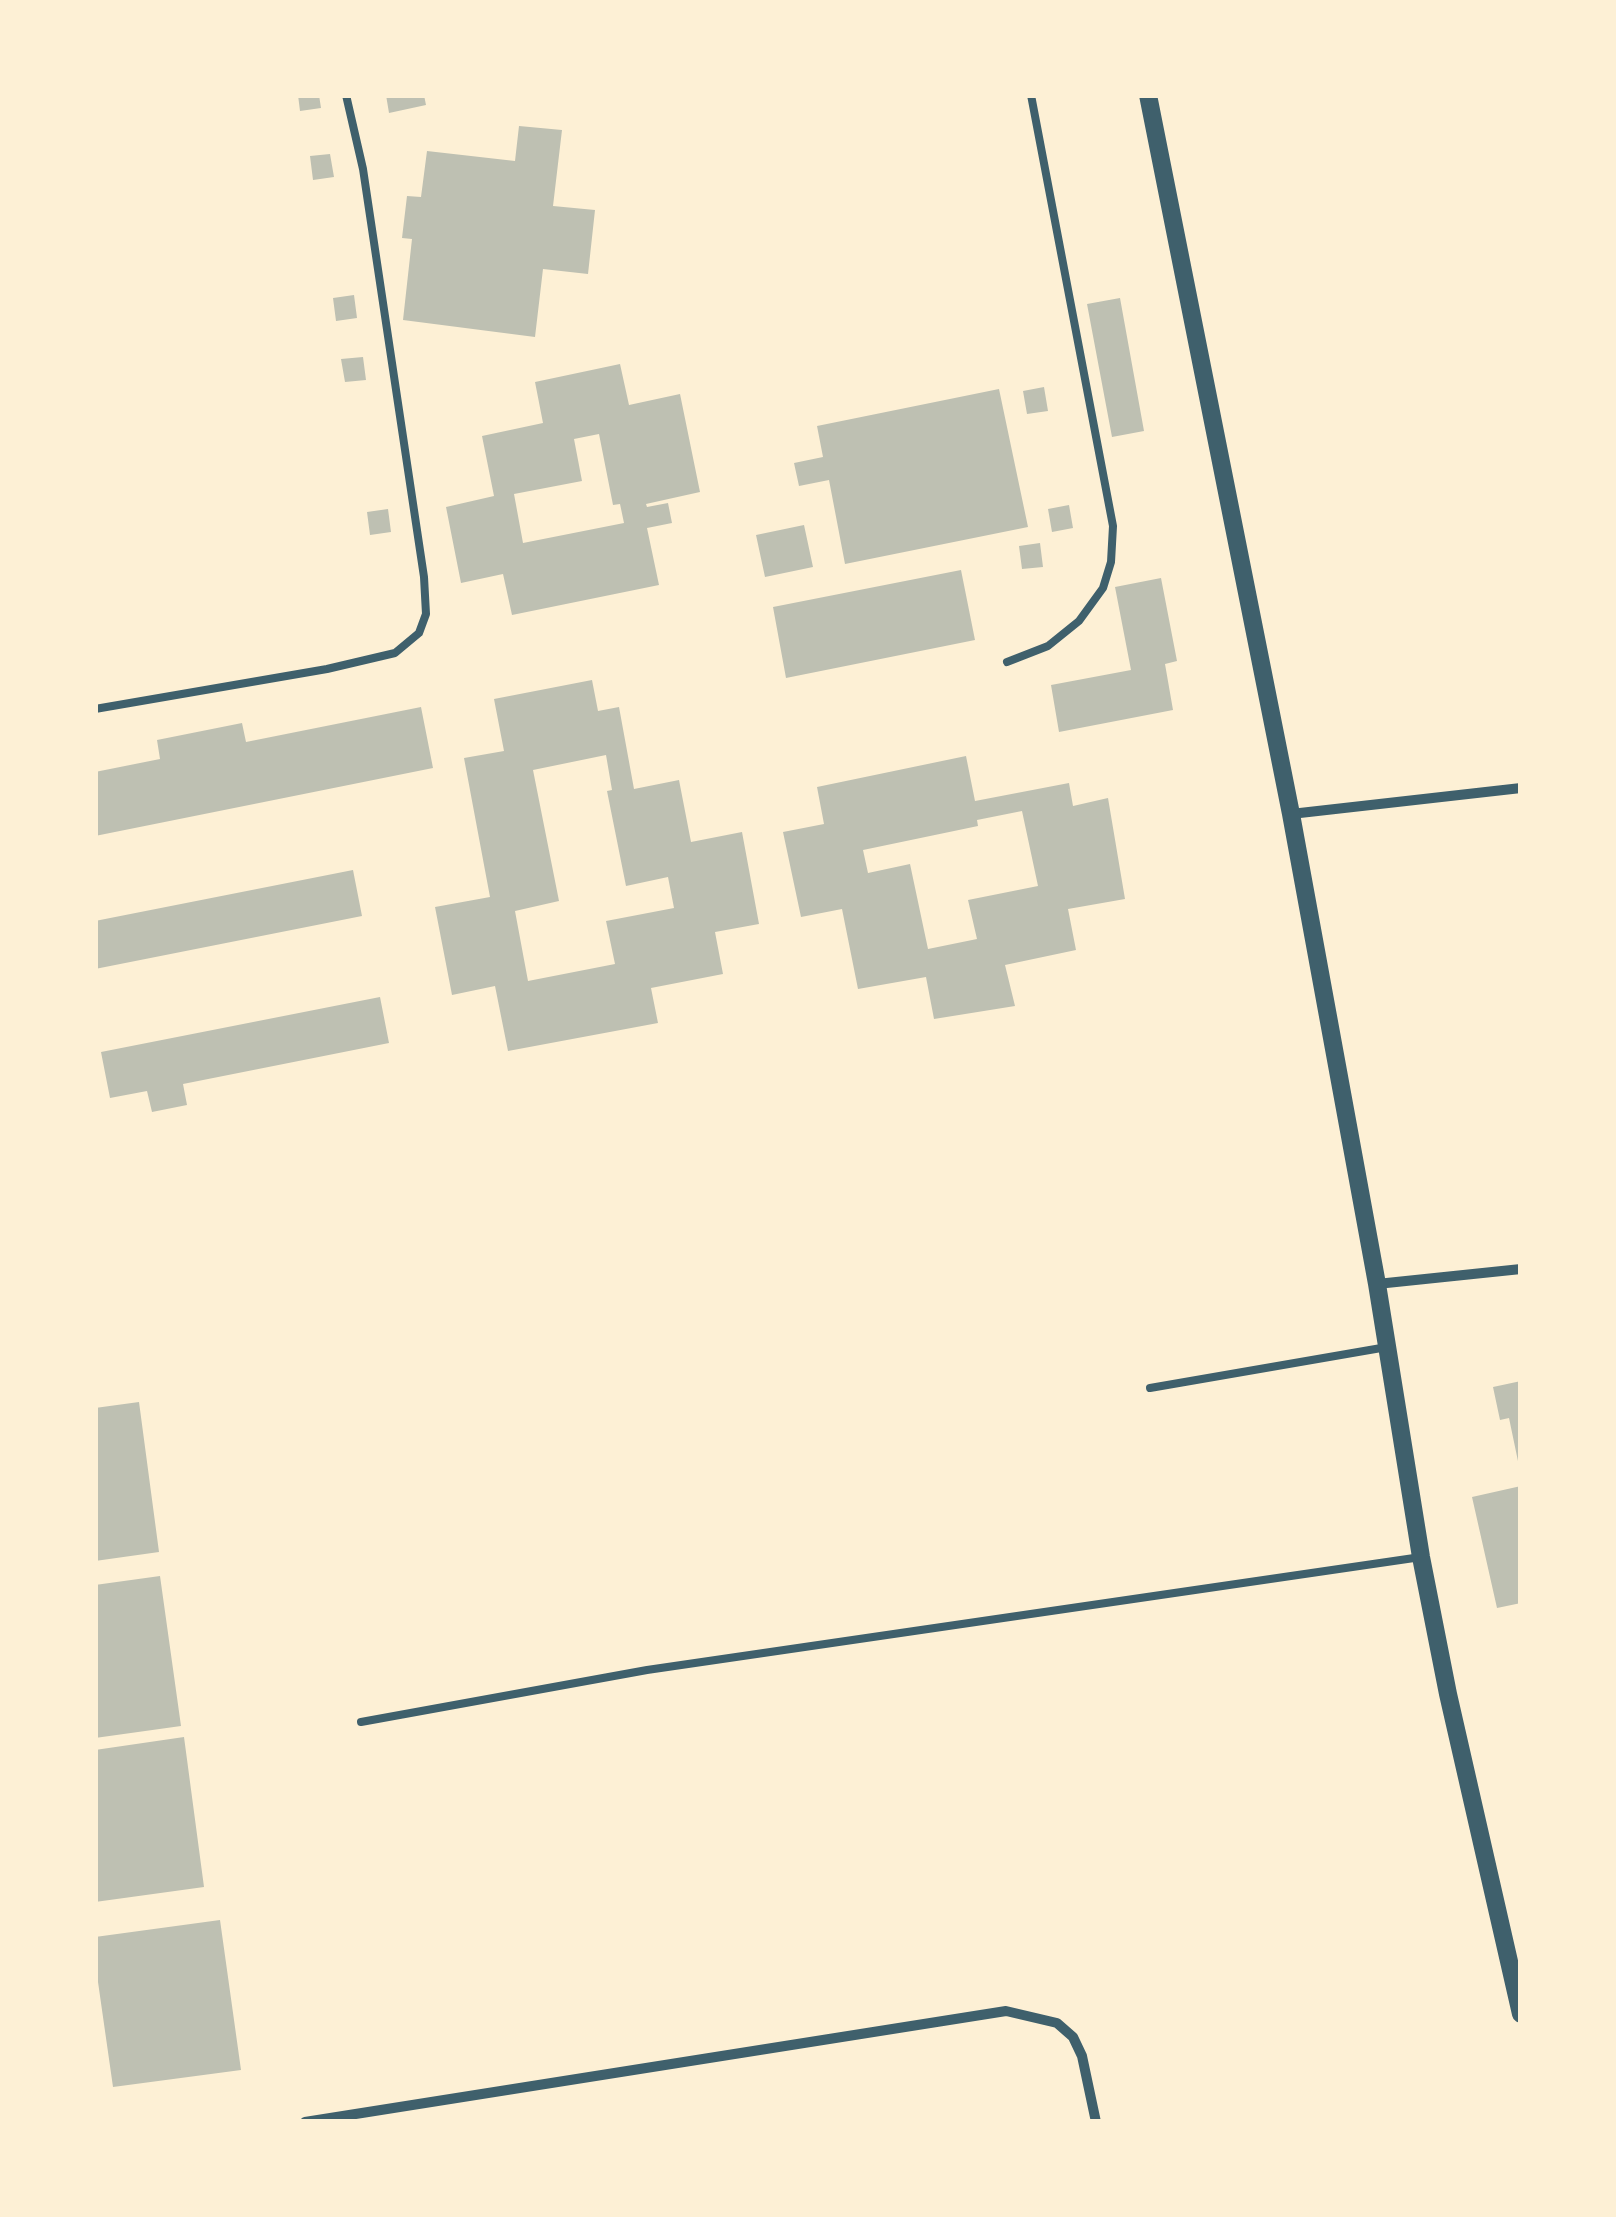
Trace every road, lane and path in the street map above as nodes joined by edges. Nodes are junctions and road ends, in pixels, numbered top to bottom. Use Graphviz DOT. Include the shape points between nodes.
graph roads {
  1 [pos="346,95"];
  2 [pos="1030,95"];
  3 [pos="1148,95"];
  4 [pos="1007,662"];
  5 [pos="95,709"];
  6 [pos="1521,788"];
  7 [pos="1291,814"];
  8 [pos="1521,1268"];
  9 [pos="1377,1284"];
  10 [pos="1387,1346"];
  11 [pos="1150,1388"];
  12 [pos="1420,1558"];
  13 [pos="361,1722"];
  14 [pos="1521,2014"];
  15 [pos="305,2122"];
  16 [pos="1096,2122"];
  1 -- 5 [label="lane" via="424,577 426,614 419,634 395,653 340,666"];
  2 -- 4 [label="lane" via="1113,526 1104,588 1079,621 1048,646"];
  3 -- 7 [label="street"];
  6 -- 7 [label="street"];
  7 -- 9 [label="street"];
  8 -- 9 [label="street"];
  9 -- 10 [label="street"];
  10 -- 11 [label="lane"];
  10 -- 12 [label="street"];
  12 -- 13 [label="lane" via="646,1670"];
  12 -- 14 [label="street"];
  15 -- 16 [label="street" via="1006,2010 1057,2023 1073,2037"];
}
